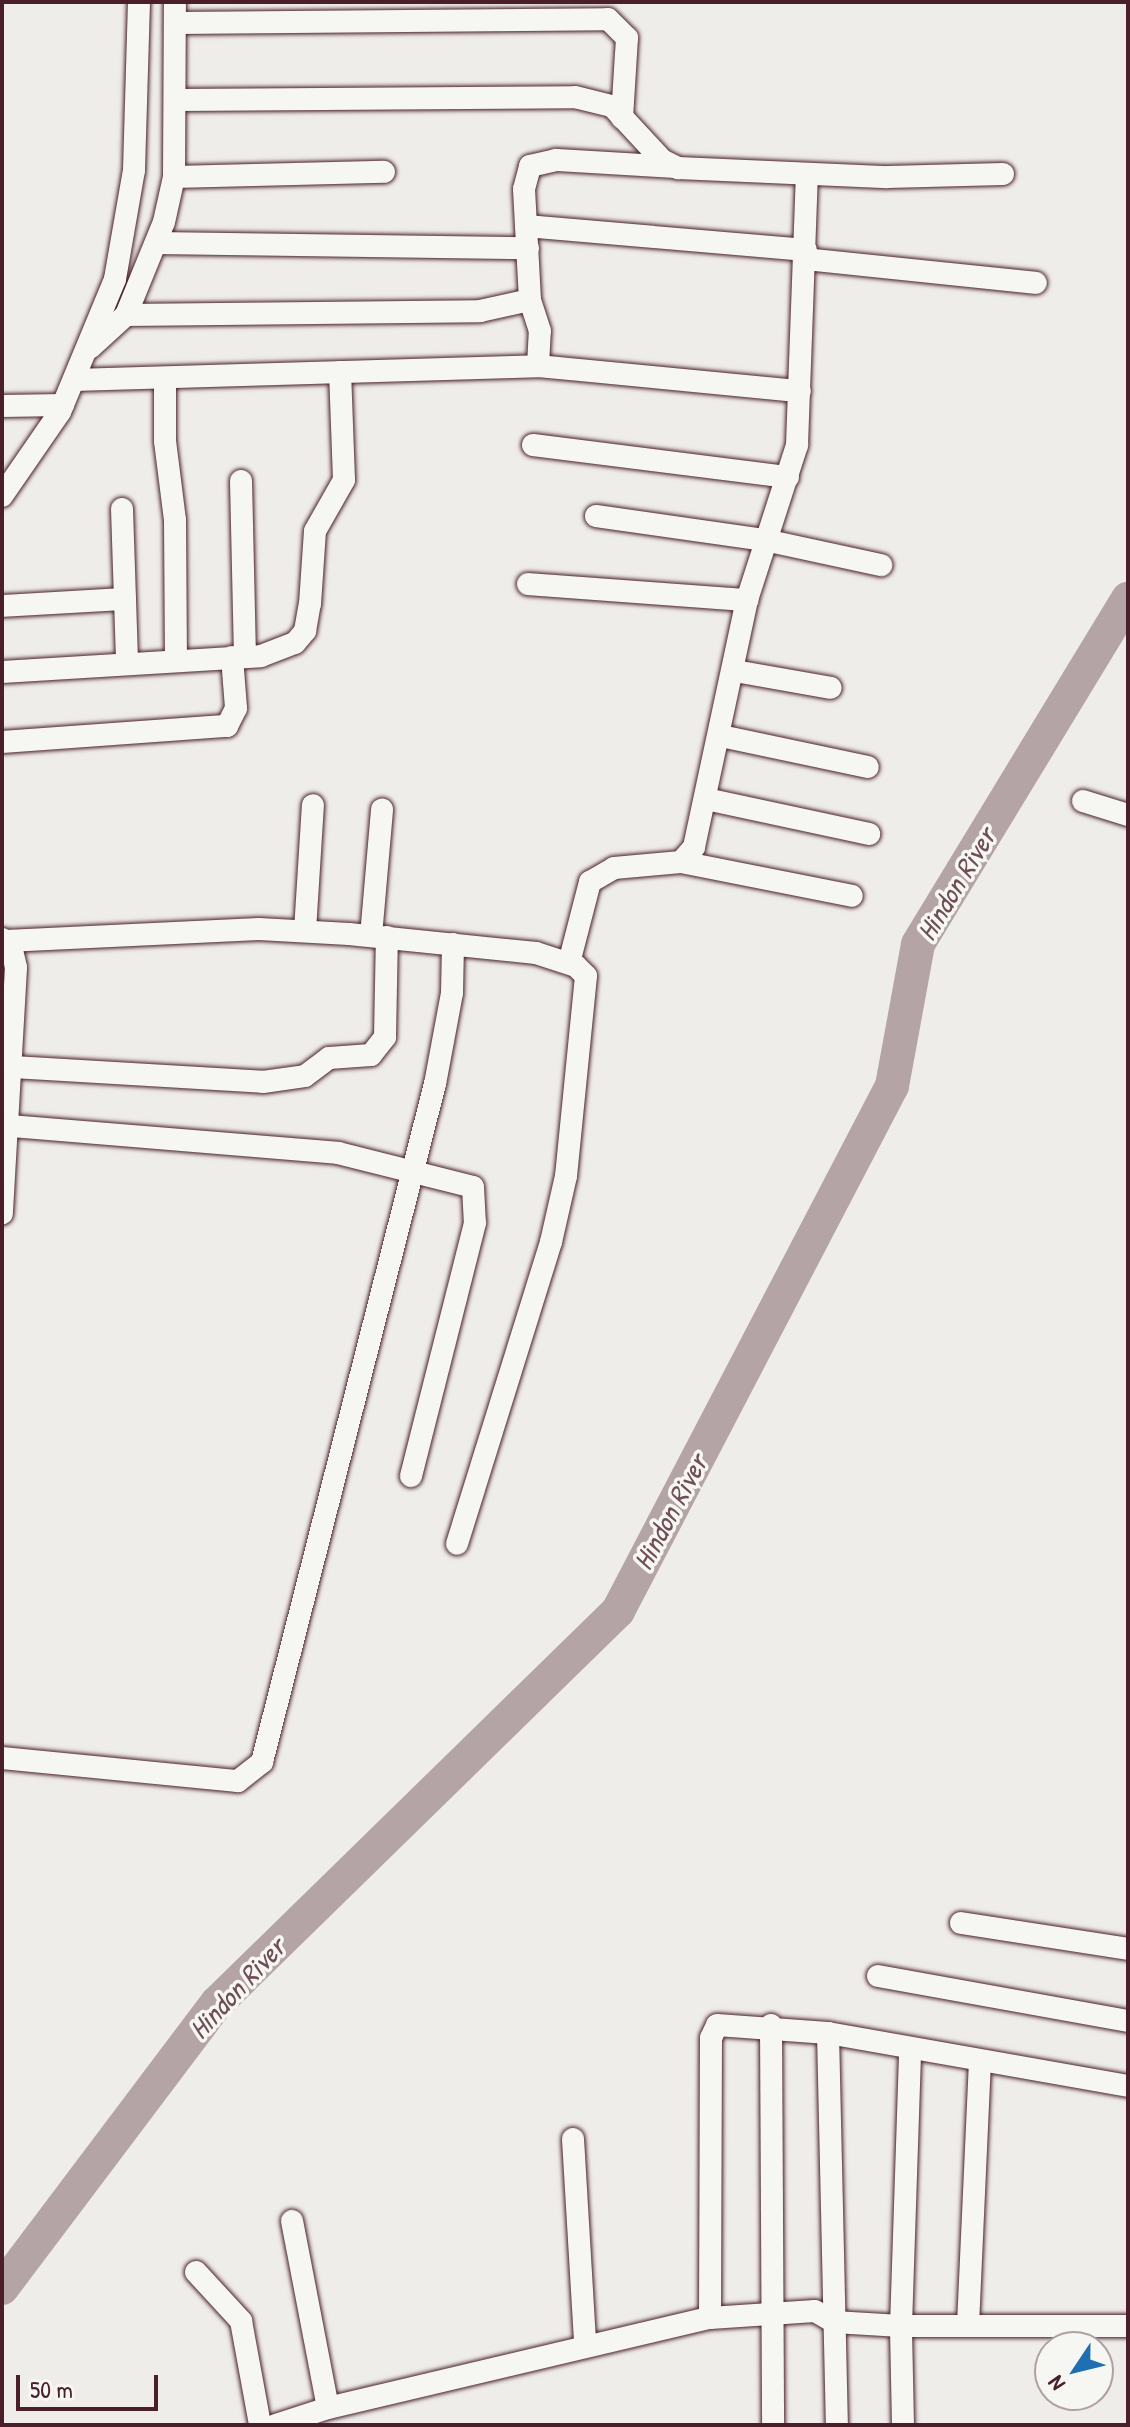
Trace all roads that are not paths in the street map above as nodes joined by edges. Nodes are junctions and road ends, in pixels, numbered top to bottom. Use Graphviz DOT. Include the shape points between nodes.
graph roads {
  1 [pos="139,2"];
  2 [pos="175,13"];
  3 [pos="177,100"];
  4 [pos="622,118"];
  5 [pos="678,168"];
  6 [pos="384,172"];
  7 [pos="807,174"];
  8 [pos="1003,174"];
  9 [pos="174,177"];
  10 [pos="527,237"];
  11 [pos="156,243"];
  12 [pos="805,254"];
  13 [pos="1036,283"];
  14 [pos="530,300"];
  15 [pos="126,315"];
  16 [pos="88,350"];
  17 [pos="538,366"];
  18 [pos="340,372"];
  19 [pos="165,378"];
  20 [pos="74,380"];
  21 [pos="800,391"];
  22 [pos="63,405"];
  23 [pos="2,406"];
  24 [pos="533,445"];
  25 [pos="788,477"];
  26 [pos="241,481"];
  27 [pos="2,496"];
  28 [pos="122,509"];
  29 [pos="596,516"];
  30 [pos="765,540"];
  31 [pos="881,565"];
  32 [pos="528,584"];
  33 [pos="125,599"];
  34 [pos="747,600"];
  35 [pos="2,606"];
  36 [pos="238,657"];
  37 [pos="176,660"];
  38 [pos="127,663"];
  39 [pos="735,671"];
  40 [pos="2,672"];
  41 [pos="831,688"];
  42 [pos="721,736"];
  43 [pos="2,742"];
  44 [pos="868,767"];
  45 [pos="706,799"];
  46 [pos="1083,801"];
  47 [pos="313,805"];
  48 [pos="382,809"];
  49 [pos="1128,815"];
  50 [pos="869,834"];
  51 [pos="681,862"];
  52 [pos="852,896"];
  53 [pos="305,931"];
  54 [pos="379,936"];
  55 [pos="4,940"];
  56 [pos="453,944"];
  57 [pos="569,963"];
  58 [pos="8,1035"];
  59 [pos="9,1076"];
  60 [pos="11,1126"];
  61 [pos="5,1149"];
  62 [pos="414,1171"];
  63 [pos="2,1214"];
  64 [pos="411,1476"];
  65 [pos="457,1544"];
  66 [pos="2,1758"];
  67 [pos="961,1923"];
  68 [pos="1128,1949"];
  69 [pos="878,1976"];
  70 [pos="1128,2021"];
  71 [pos="771,2025"];
  72 [pos="828,2033"];
  73 [pos="910,2050"];
  74 [pos="980,2062"];
  75 [pos="1128,2086"];
  76 [pos="573,2139"];
  77 [pos="292,2221"];
  78 [pos="196,2272"];
  79 [pos="774,2312"];
  80 [pos="710,2318"];
  81 [pos="834,2322"];
  82 [pos="968,2325"];
  83 [pos="901,2326"];
  84 [pos="1128,2326"];
  85 [pos="585,2344"];
  86 [pos="328,2408"];
  87 [pos="260,2425"];
  88 [pos="276,2425"];
  89 [pos="773,2425"];
  90 [pos="837,2425"];
  91 [pos="903,2425"];
  1 -- 16 [label="street" via="128,224 115,279"];
  2 -- 3 [label="street"];
  2 -- 4 [label="street" via="608,19 627,38"];
  3 -- 4 [label="street" via="575,97 604,101"];
  3 -- 9 [label="street"];
  4 -- 5 [label="street" via="662,160"];
  5 -- 7 [label="street"];
  5 -- 10 [label="street" via="556,160 530,166 524,189"];
  6 -- 9 [label="street"];
  7 -- 8 [label="street"];
  7 -- 12 [label="street"];
  9 -- 11 [label="street"];
  10 -- 11 [label="street"];
  10 -- 12 [label="street"];
  10 -- 14 [label="street"];
  11 -- 15 [label="street"];
  12 -- 13 [label="street"];
  12 -- 21 [label="street"];
  14 -- 15 [label="street" via="480,311"];
  14 -- 17 [label="street" via="540,331"];
  15 -- 16 [label="street"];
  16 -- 20 [label="street"];
  17 -- 18 [label="street"];
  17 -- 21 [label="street"];
  18 -- 19 [label="street"];
  18 -- 36 [label="street" via="344,480 315,531 305,631 280,651"];
  19 -- 20 [label="street"];
  19 -- 37 [label="street" via="165,441 175,520"];
  20 -- 22 [label="street"];
  21 -- 25 [label="street" via="797,445"];
  22 -- 23 [label="street"];
  22 -- 27 [label="street"];
  24 -- 25 [label="street"];
  25 -- 30 [label="street"];
  26 -- 36 [label="street"];
  28 -- 33 [label="street"];
  29 -- 30 [label="street"];
  30 -- 31 [label="street"];
  30 -- 34 [label="street"];
  32 -- 34 [label="street"];
  33 -- 35 [label="street"];
  33 -- 38 [label="street"];
  34 -- 39 [label="street"];
  36 -- 37 [label="street"];
  36 -- 43 [label="street" via="236,708 227,726"];
  37 -- 38 [label="street"];
  38 -- 40 [label="street"];
  39 -- 41 [label="street"];
  39 -- 42 [label="street"];
  42 -- 44 [label="street"];
  42 -- 45 [label="street"];
  45 -- 50 [label="street"];
  45 -- 51 [label="street" via="694,847"];
  46 -- 49 [label="street"];
  47 -- 53 [label="street"];
  48 -- 54 [label="street"];
  51 -- 52 [label="street"];
  51 -- 57 [label="street" via="614,868 590,882"];
  53 -- 54 [label="street"];
  53 -- 55 [label="street"];
  54 -- 56 [label="street"];
  54 -- 59 [label="street" via="385,1037 371,1055 329,1058 305,1076 263,1082"];
  55 -- 58 [label="street" via="16,968"];
  56 -- 57 [label="street" via="536,953"];
  56 -- 62 [label="street" via="452,993"];
  57 -- 65 [label="street" via="586,976 588,988 566,1176 531,1316"];
  58 -- 59 [label="street"];
  59 -- 60 [label="street"];
  60 -- 61 [label="street"];
  60 -- 62 [label="street" via="338,1153"];
  61 -- 63 [label="street"];
  62 -- 64 [label="street" via="465,1182 476,1197 472,1238"];
  62 -- 66 [label="street" via="262,1762 255,1772 238,1781 218,1780 66,1760"];
  67 -- 68 [label="street"];
  69 -- 70 [label="street"];
  71 -- 72 [label="street"];
  71 -- 79 [label="street"];
  71 -- 80 [label="street" via="728,2022 717,2025 711,2038"];
  72 -- 73 [label="street"];
  72 -- 81 [label="street"];
  73 -- 74 [label="street"];
  73 -- 83 [label="street"];
  74 -- 75 [label="street"];
  74 -- 82 [label="street"];
  76 -- 85 [label="street"];
  77 -- 86 [label="street"];
  78 -- 87 [label="street" via="241,2321"];
  79 -- 80 [label="street"];
  79 -- 81 [label="street" via="815,2311"];
  79 -- 89 [label="street"];
  80 -- 85 [label="street"];
  81 -- 83 [label="street"];
  81 -- 90 [label="street"];
  82 -- 83 [label="street"];
  82 -- 84 [label="street"];
  83 -- 91 [label="street"];
  85 -- 86 [label="street"];
  86 -- 88 [label="street"];
}
